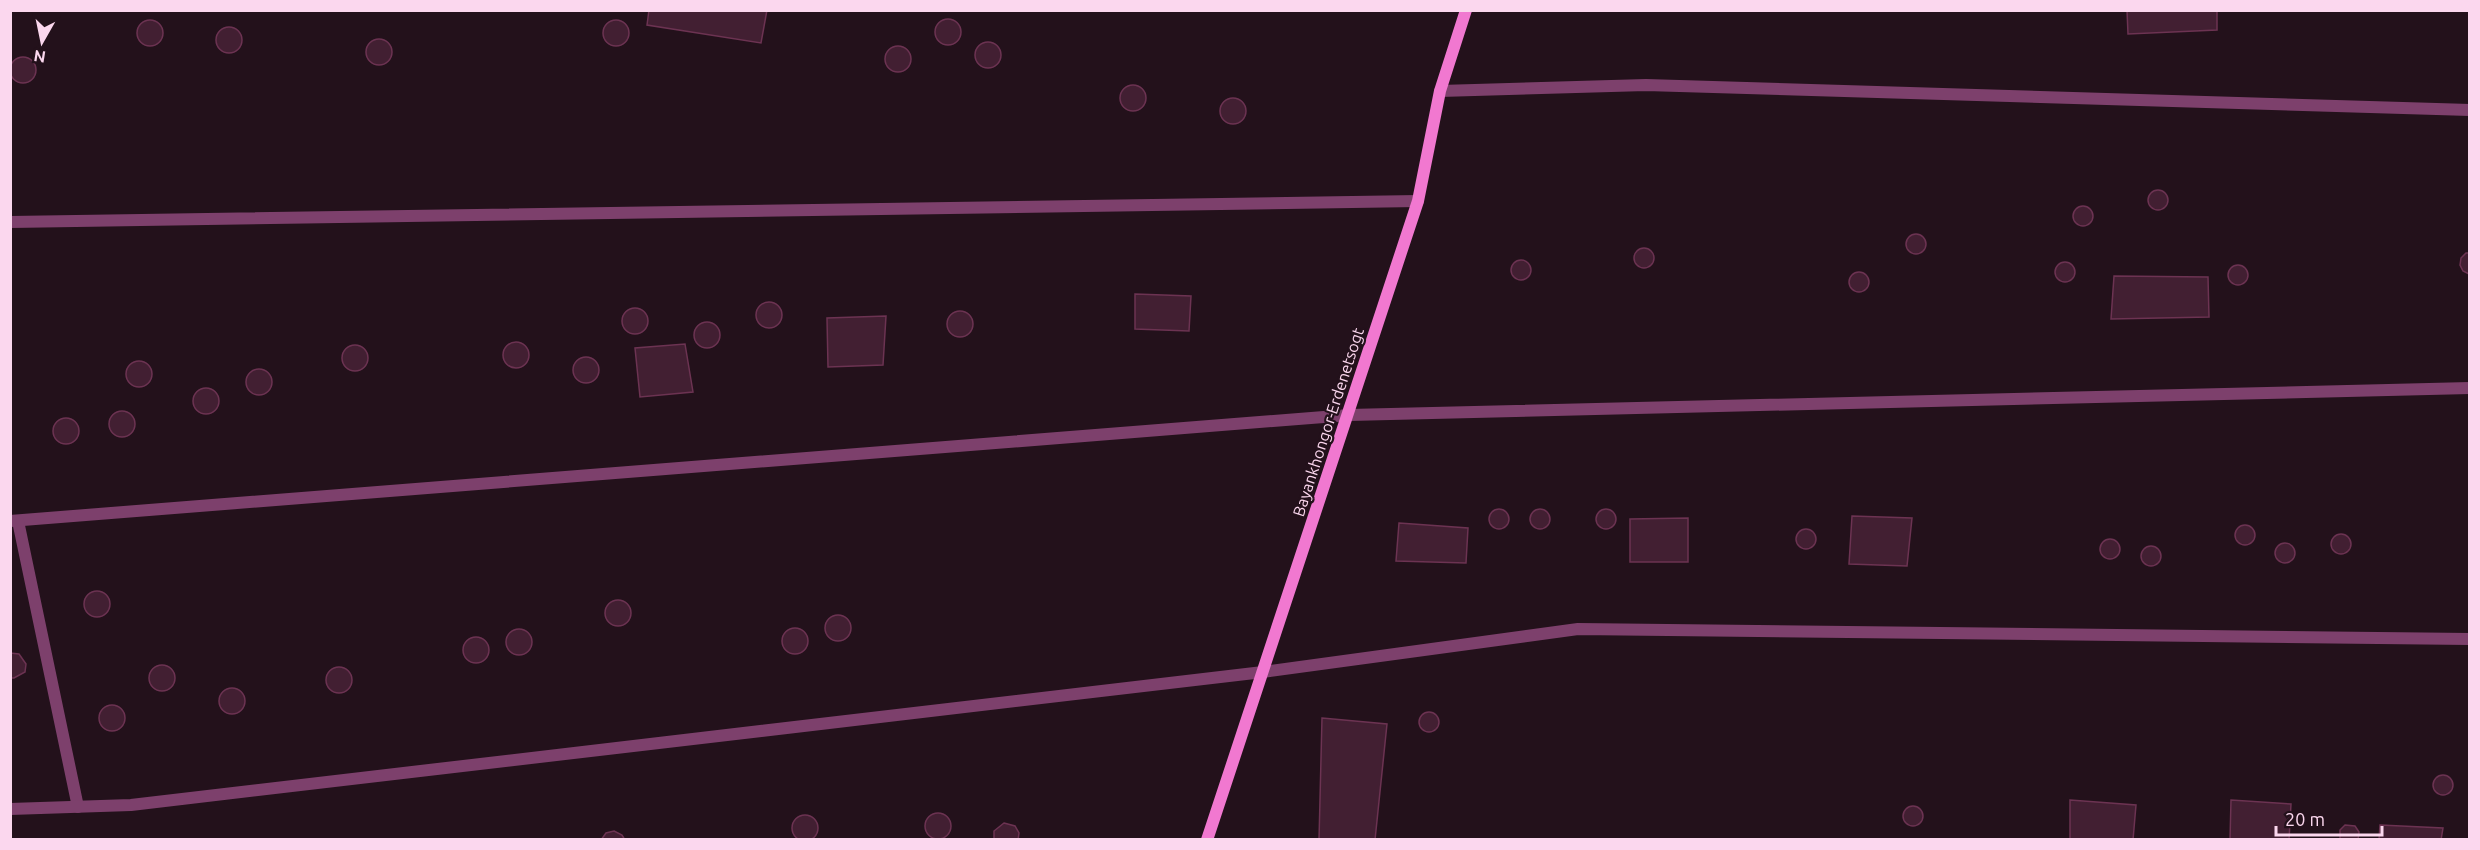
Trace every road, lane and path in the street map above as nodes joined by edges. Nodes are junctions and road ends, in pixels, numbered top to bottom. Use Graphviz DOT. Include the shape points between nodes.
graph roads {
  1 [pos="1466,10"];
  2 [pos="1440,92"];
  3 [pos="2469,110"];
  4 [pos="1418,201"];
  5 [pos="10,222"];
  6 [pos="2469,388"];
  7 [pos="1348,415"];
  8 [pos="14,521"];
  9 [pos="2469,639"];
  10 [pos="1263,672"];
  11 [pos="78,807"];
  12 [pos="10,809"];
  13 [pos="1207,840"];
  1 -- 2 [label="street, Bayankhongor-Erdenetsogt"];
  2 -- 3 [label="street" via="1646,86"];
  2 -- 4 [label="street, Bayankhongor-Erdenetsogt"];
  4 -- 5 [label="street"];
  4 -- 7 [label="street, Bayankhongor-Erdenetsogt"];
  6 -- 7 [label="street"];
  7 -- 8 [label="street"];
  7 -- 10 [label="street, Bayankhongor-Erdenetsogt"];
  8 -- 11 [label="street"];
  9 -- 10 [label="street" via="1578,629"];
  10 -- 11 [label="street" via="143,804"];
  10 -- 13 [label="street, Bayankhongor-Erdenetsogt"];
  11 -- 12 [label="street"];
}
